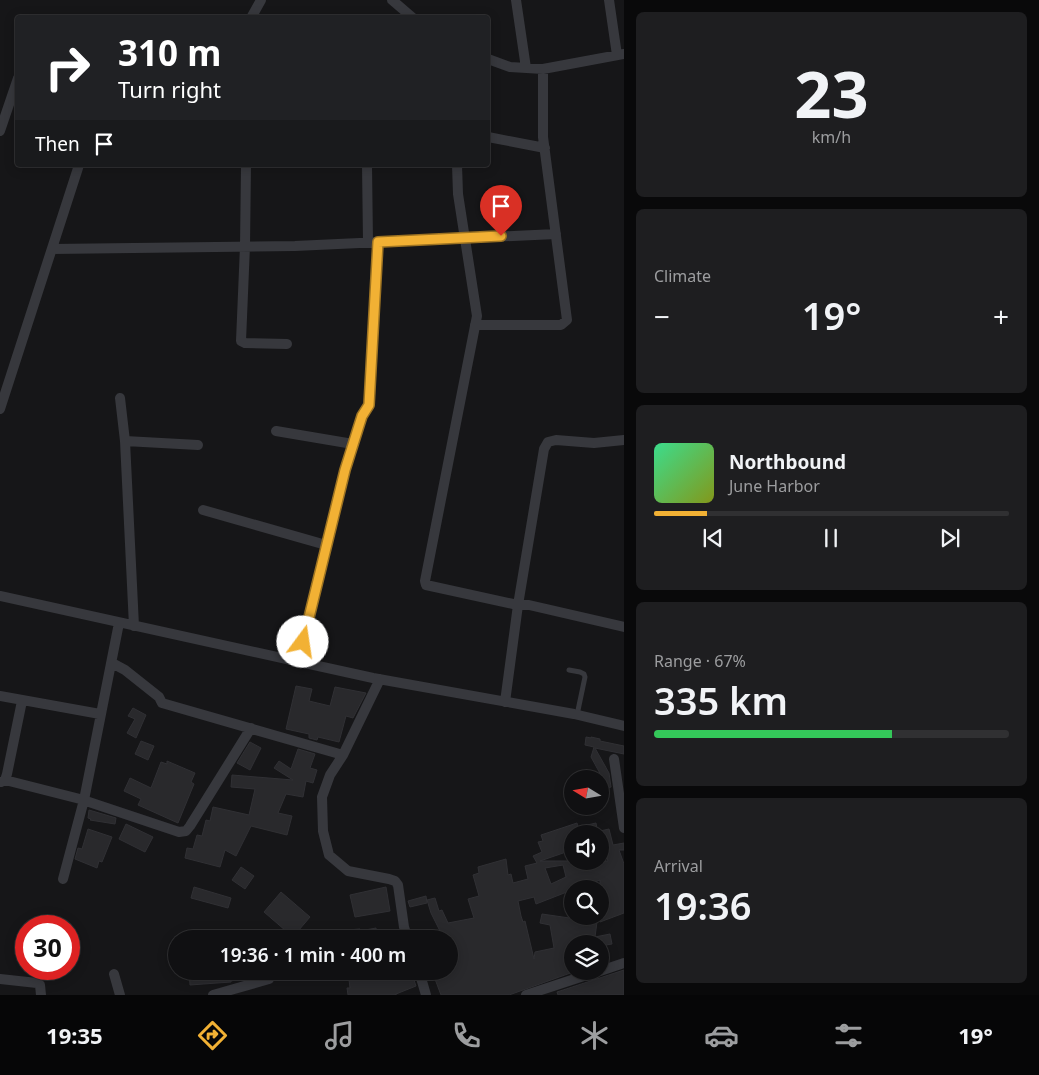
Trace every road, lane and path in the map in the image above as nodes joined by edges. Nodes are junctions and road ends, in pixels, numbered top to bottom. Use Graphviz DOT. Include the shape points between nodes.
graph roads {
  1 [pos="261,0"];
  2 [pos="392,0"];
  3 [pos="516,0"];
  4 [pos="609,0"];
  5 [pos="253,15"];
  6 [pos="410,15"];
  7 [pos="621,55"];
  8 [pos="490,61"];
  9 [pos="526,68"];
  10 [pos="543,69"];
  11 [pos="15,86"];
  12 [pos="0,128"];
  13 [pos="490,137"];
  14 [pos="545,148"];
  15 [pos="78,167"];
  16 [pos="246,167"];
  17 [pos="367,167"];
  18 [pos="458,167"];
  19 [pos="556,234"];
  20 [pos="464,238"];
  21 [pos="373,242"];
  22 [pos="245,246"];
  23 [pos="52,249"];
  24 [pos="475,325"];
  25 [pos="287,344"];
  26 [pos="5,375"];
  27 [pos="120,398"];
  28 [pos="0,409"];
  29 [pos="276,432"];
  30 [pos="624,440"];
  31 [pos="125,441"];
  32 [pos="353,444"];
  33 [pos="198,445"];
  34 [pos="203,510"];
  35 [pos="326,545"];
  36 [pos="0,596"];
  37 [pos="518,605"];
  38 [pos="119,623"];
  39 [pos="134,626"];
  40 [pos="624,627"];
  41 [pos="298,662"];
  42 [pos="112,664"];
  43 [pos="568,670"];
  44 [pos="380,679"];
  45 [pos="0,696"];
  46 [pos="22,701"];
  47 [pos="505,702"];
  48 [pos="100,714"];
  49 [pos="577,715"];
  50 [pos="624,726"];
  51 [pos="251,728"];
  52 [pos="343,755"];
  53 [pos="614,759"];
  54 [pos="2,781"];
  55 [pos="84,800"];
  56 [pos="624,828"];
  57 [pos="63,879"];
  58 [pos="405,930"];
  59 [pos="624,963"];
  60 [pos="609,968"];
  61 [pos="114,974"];
  62 [pos="0,979"];
  63 [pos="266,980"];
  64 [pos="422,980"];
  65 [pos="574,980"];
  66 [pos="539,993"];
  67 [pos="41,995"];
  68 [pos="120,995"];
  69 [pos="213,995"];
  70 [pos="426,995"];
  71 [pos="526,995"];
  1 -- 5 [label="street"];
  2 -- 6 [label="street"];
  3 -- 9 [label="street"];
  4 -- 7 [label="street"];
  7 -- 10 [label="street"];
  8 -- 9 [label="street"];
  9 -- 10 [label="street"];
  10 -- 14 [label="street"];
  11 -- 12 [label="street"];
  13 -- 14 [label="street"];
  14 -- 19 [label="street"];
  15 -- 23 [label="street"];
  16 -- 22 [label="street"];
  17 -- 21 [label="street"];
  18 -- 20 [label="street"];
  19 -- 20 [label="street"];
  19 -- 24 [label="street" via="568,320 561,326"];
  20 -- 21 [label="street"];
  20 -- 24 [label="street" via="476,310"];
  21 -- 22 [label="street"];
  21 -- 32 [label="street" via="369,405"];
  22 -- 23 [label="street"];
  22 -- 25 [label="street" via="241,340 245,343"];
  23 -- 26 [label="street"];
  24 -- 37 [label="street" via="425,581 430,588"];
  26 -- 28 [label="street"];
  27 -- 31 [label="street"];
  29 -- 32 [label="street"];
  30 -- 37 [label="street" via="548,442 544,449"];
  31 -- 33 [label="street"];
  31 -- 39 [label="street"];
  32 -- 35 [label="street"];
  34 -- 35 [label="street"];
  35 -- 41 [label="street"];
  36 -- 38 [label="street"];
  37 -- 40 [label="street"];
  37 -- 47 [label="street"];
  38 -- 39 [label="street"];
  38 -- 42 [label="street"];
  39 -- 41 [label="street"];
  41 -- 44 [label="street"];
  42 -- 48 [label="street"];
  42 -- 51 [label="street" via="125,670 162,703"];
  43 -- 49 [label="lane" via="580,672 585,678"];
  44 -- 47 [label="street"];
  44 -- 52 [label="street"];
  45 -- 46 [label="street"];
  46 -- 48 [label="street"];
  46 -- 54 [label="street"];
  47 -- 49 [label="street"];
  48 -- 55 [label="street"];
  49 -- 50 [label="street"];
  51 -- 52 [label="street"];
  51 -- 55 [label="street" via="186,831 179,832"];
  52 -- 58 [label="street" via="322,797 323,831 329,855 348,871 395,881"];
  53 -- 56 [label="street"];
  54 -- 55 [label="street"];
  55 -- 57 [label="street"];
  59 -- 60 [label="street"];
  61 -- 68 [label="street"];
  62 -- 67 [label="street" via="38,983"];
  63 -- 69 [label="street"];
  64 -- 70 [label="street"];
  65 -- 66 [label="street"];
  66 -- 71 [label="street"];
}
